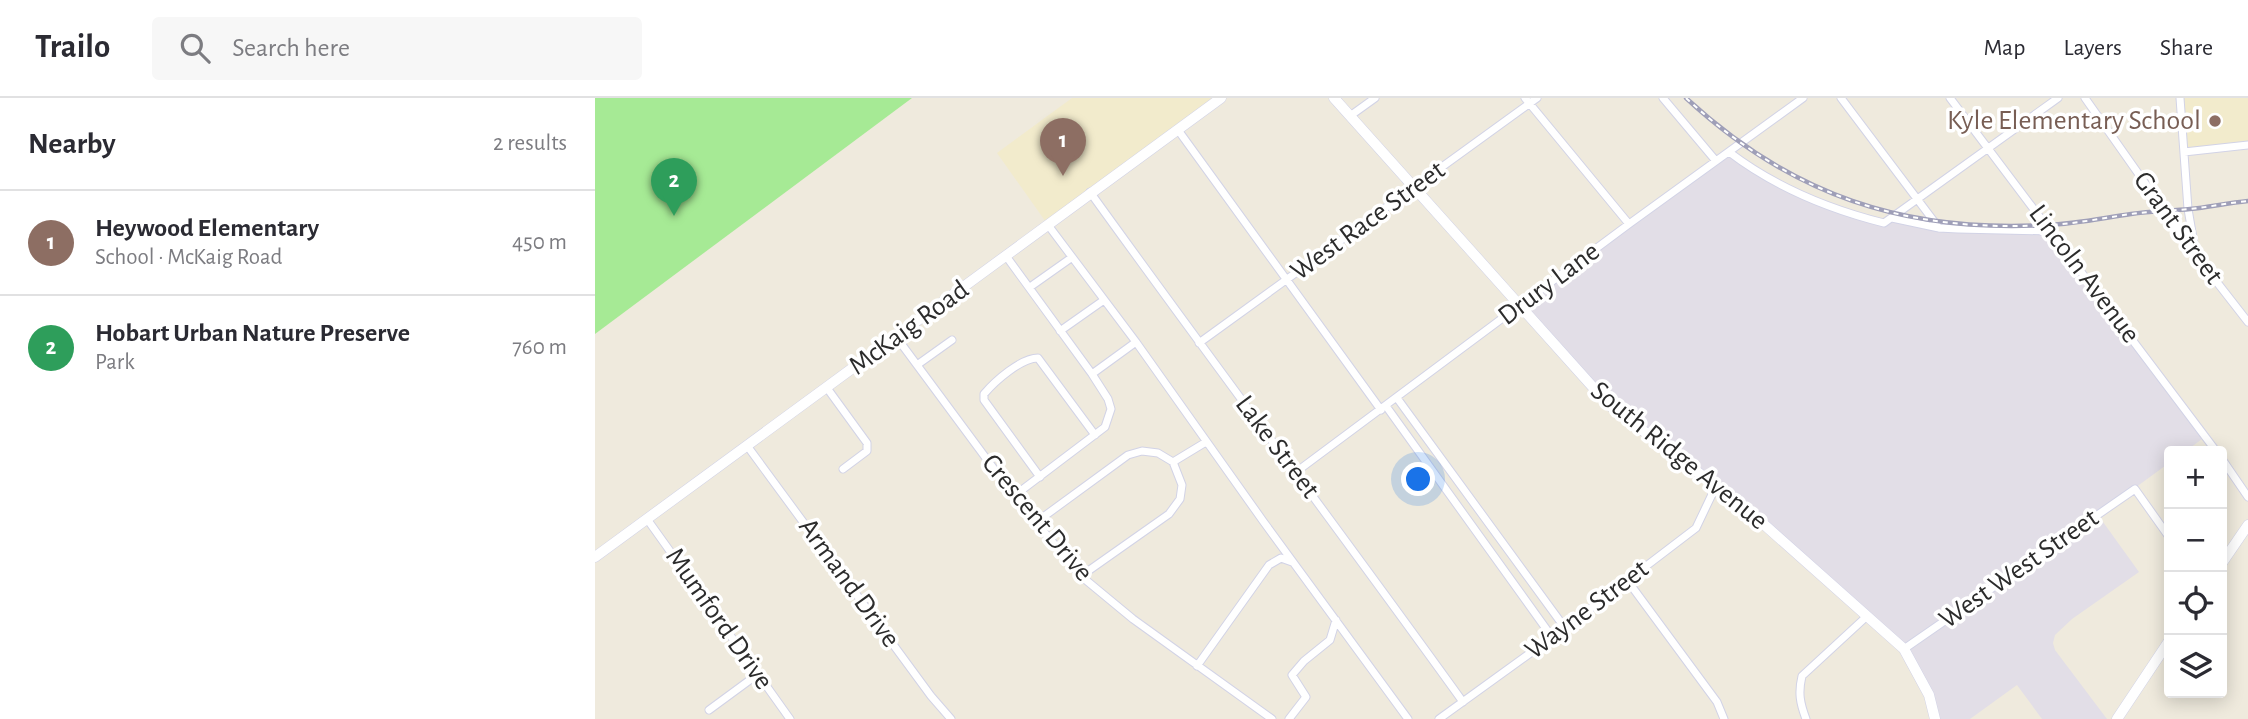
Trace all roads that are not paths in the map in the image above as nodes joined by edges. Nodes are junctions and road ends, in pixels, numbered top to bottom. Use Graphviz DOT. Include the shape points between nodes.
graph roads {
  1 [pos="1221,98"];
  2 [pos="1334,98"];
  3 [pos="1375,98"];
  4 [pos="1537,98"];
  5 [pos="1663,98"];
  6 [pos="1804,98"];
  7 [pos="1841,98"];
  8 [pos="1950,98"];
  9 [pos="2058,98"];
  10 [pos="2085,98"];
  11 [pos="2180,98"];
  12 [pos="1527,101"];
  13 [pos="1350,116"];
  14 [pos="1178,130"];
  15 [pos="2248,145"];
  16 [pos="1988,148"];
  17 [pos="1729,152"];
  18 [pos="2184,152"];
  19 [pos="1716,161"];
  20 [pos="1412,188"];
  21 [pos="1090,192"];
  22 [pos="1919,199"];
  23 [pos="1892,218"];
  24 [pos="1629,224"];
  25 [pos="1048,225"];
  26 [pos="1939,228"];
  27 [pos="2052,232"];
  28 [pos="2195,254"];
  29 [pos="1006,256"];
  30 [pos="1071,258"];
  31 [pos="1287,280"];
  32 [pos="1030,287"];
  33 [pos="1104,300"];
  34 [pos="1519,308"];
  35 [pos="2248,322"];
  36 [pos="1060,331"];
  37 [pos="897,338"];
  38 [pos="952,340"];
  39 [pos="1136,342"];
  40 [pos="1199,343"];
  41 [pos="917,365"];
  42 [pos="1092,374"];
  43 [pos="827,388"];
  44 [pos="1397,398"];
  45 [pos="1383,408"];
  46 [pos="1095,435"];
  47 [pos="1206,442"];
  48 [pos="2212,446"];
  49 [pos="748,447"];
  50 [pos="1173,462"];
  51 [pos="2227,466"];
  52 [pos="843,469"];
  53 [pos="1296,472"];
  54 [pos="1040,477"];
  55 [pos="1716,486"];
  56 [pos="1014,496"];
  57 [pos="2248,497"];
  58 [pos="647,519"];
  59 [pos="1035,523"];
  60 [pos="2248,525"];
  61 [pos="2164,530"];
  62 [pos="2227,556"];
  63 [pos="595,557"];
  64 [pos="1293,562"];
  65 [pos="1081,576"];
  66 [pos="1627,580"];
  67 [pos="1866,617"];
  68 [pos="1336,620"];
  69 [pos="1565,628"];
  70 [pos="1552,637"];
  71 [pos="2164,648"];
  72 [pos="1904,649"];
  73 [pos="1197,666"];
  74 [pos="758,674"];
  75 [pos="1463,702"];
  76 [pos="709,710"];
  77 [pos="790,719"];
  78 [pos="951,719"];
  79 [pos="1272,719"];
  80 [pos="1289,719"];
  81 [pos="1408,719"];
  82 [pos="1439,719"];
  83 [pos="1724,719"];
  84 [pos="1806,719"];
  85 [pos="1935,719"];
  86 [pos="2117,719"];
  1 -- 14 [label="street, McKaig Road"];
  2 -- 13 [label="street, South Ridge Avenue"];
  3 -- 13 [label="street"];
  4 -- 12 [label="street, West Race Street"];
  5 -- 19 [label="street"];
  6 -- 17 [label="street, Drury Lane"];
  7 -- 22 [label="street"];
  8 -- 16 [label="street, Lincoln Avenue"];
  9 -- 16 [label="street"];
  10 -- 28 [label="street, Grant Street"];
  11 -- 18 [label="street"];
  12 -- 20 [label="street, West Race Street"];
  12 -- 24 [label="street"];
  13 -- 20 [label="street, South Ridge Avenue"];
  14 -- 21 [label="street, McKaig Road"];
  14 -- 31 [label="street"];
  15 -- 18 [label="street"];
  16 -- 22 [label="street"];
  16 -- 27 [label="street, Lincoln Avenue"];
  17 -- 19 [label="street, Drury Lane"];
  17 -- 23 [label="street" via="1753,170 1822,205 1884,223"];
  18 -- 28 [label="street"];
  19 -- 24 [label="street, Drury Lane"];
  20 -- 31 [label="street, West Race Street"];
  20 -- 34 [label="street, South Ridge Avenue"];
  21 -- 25 [label="street, McKaig Road"];
  21 -- 40 [label="street, Lake Street"];
  22 -- 23 [label="street"];
  22 -- 26 [label="street"];
  23 -- 26 [label="street"];
  24 -- 34 [label="street, Drury Lane"];
  25 -- 29 [label="street, McKaig Road"];
  25 -- 30 [label="street"];
  26 -- 27 [label="street"];
  27 -- 48 [label="street, Lincoln Avenue"];
  28 -- 35 [label="street, Grant Street"];
  29 -- 32 [label="street"];
  29 -- 37 [label="street, McKaig Road"];
  30 -- 32 [label="street"];
  30 -- 33 [label="street"];
  31 -- 40 [label="street, West Race Street"];
  31 -- 45 [label="street"];
  32 -- 36 [label="street"];
  33 -- 36 [label="street"];
  33 -- 39 [label="street"];
  34 -- 44 [label="street, Drury Lane"];
  34 -- 55 [label="street, South Ridge Avenue" via="1608,404"];
  36 -- 42 [label="street"];
  37 -- 41 [label="street, Crescent Drive"];
  37 -- 43 [label="street, McKaig Road"];
  38 -- 41 [label="street"];
  39 -- 42 [label="street"];
  39 -- 47 [label="street"];
  40 -- 53 [label="street, Lake Street"];
  41 -- 56 [label="street, Crescent Drive"];
  42 -- 46 [label="street" via="1111,409 1105,427"];
  43 -- 49 [label="street, McKaig Road"];
  43 -- 52 [label="street" via="867,443 867,451"];
  44 -- 45 [label="street, Drury Lane"];
  44 -- 69 [label="street"];
  45 -- 53 [label="street, Drury Lane"];
  45 -- 70 [label="street"];
  46 -- 54 [label="street"];
  46 -- 54 [label="street" via="1038,358 1025,360 984,394 984,400"];
  47 -- 50 [label="street"];
  47 -- 64 [label="street"];
  49 -- 58 [label="street, McKaig Road"];
  49 -- 78 [label="street, Armand Drive"];
  50 -- 59 [label="street" via="1158,453 1128,455"];
  50 -- 65 [label="street" via="1182,485 1180,499 1169,514"];
  51 -- 57 [label="street"];
  53 -- 75 [label="street, Lake Street"];
  54 -- 56 [label="street"];
  55 -- 66 [label="street, Wayne Street" via="1696,528"];
  55 -- 67 [label="street, South Ridge Avenue"];
  56 -- 59 [label="street, Crescent Drive"];
  58 -- 63 [label="street, McKaig Road"];
  58 -- 74 [label="street, Mumford Drive"];
  59 -- 65 [label="street, Crescent Drive"];
  60 -- 62 [label="street"];
  61 -- 72 [label="street, West West Street" via="2135,489"];
  64 -- 68 [label="street"];
  64 -- 73 [label="street" via="1281,558 1269,565"];
  65 -- 73 [label="street, Crescent Drive"];
  66 -- 69 [label="street, Wayne Street"];
  66 -- 83 [label="street" via="1709,691"];
  67 -- 72 [label="street, South Ridge Avenue"];
  67 -- 84 [label="street" via="1801,676 1800,702"];
  68 -- 80 [label="street" via="1330,640 1292,675 1306,697"];
  68 -- 81 [label="street"];
  69 -- 70 [label="street, Wayne Street"];
  70 -- 75 [label="street, Wayne Street"];
  71 -- 86 [label="street"];
  72 -- 85 [label="street, South Ridge Avenue" via="1929,695"];
  73 -- 79 [label="street, Crescent Drive"];
  74 -- 76 [label="street"];
  74 -- 77 [label="street, Mumford Drive"];
  75 -- 82 [label="street, Wayne Street"];
}
